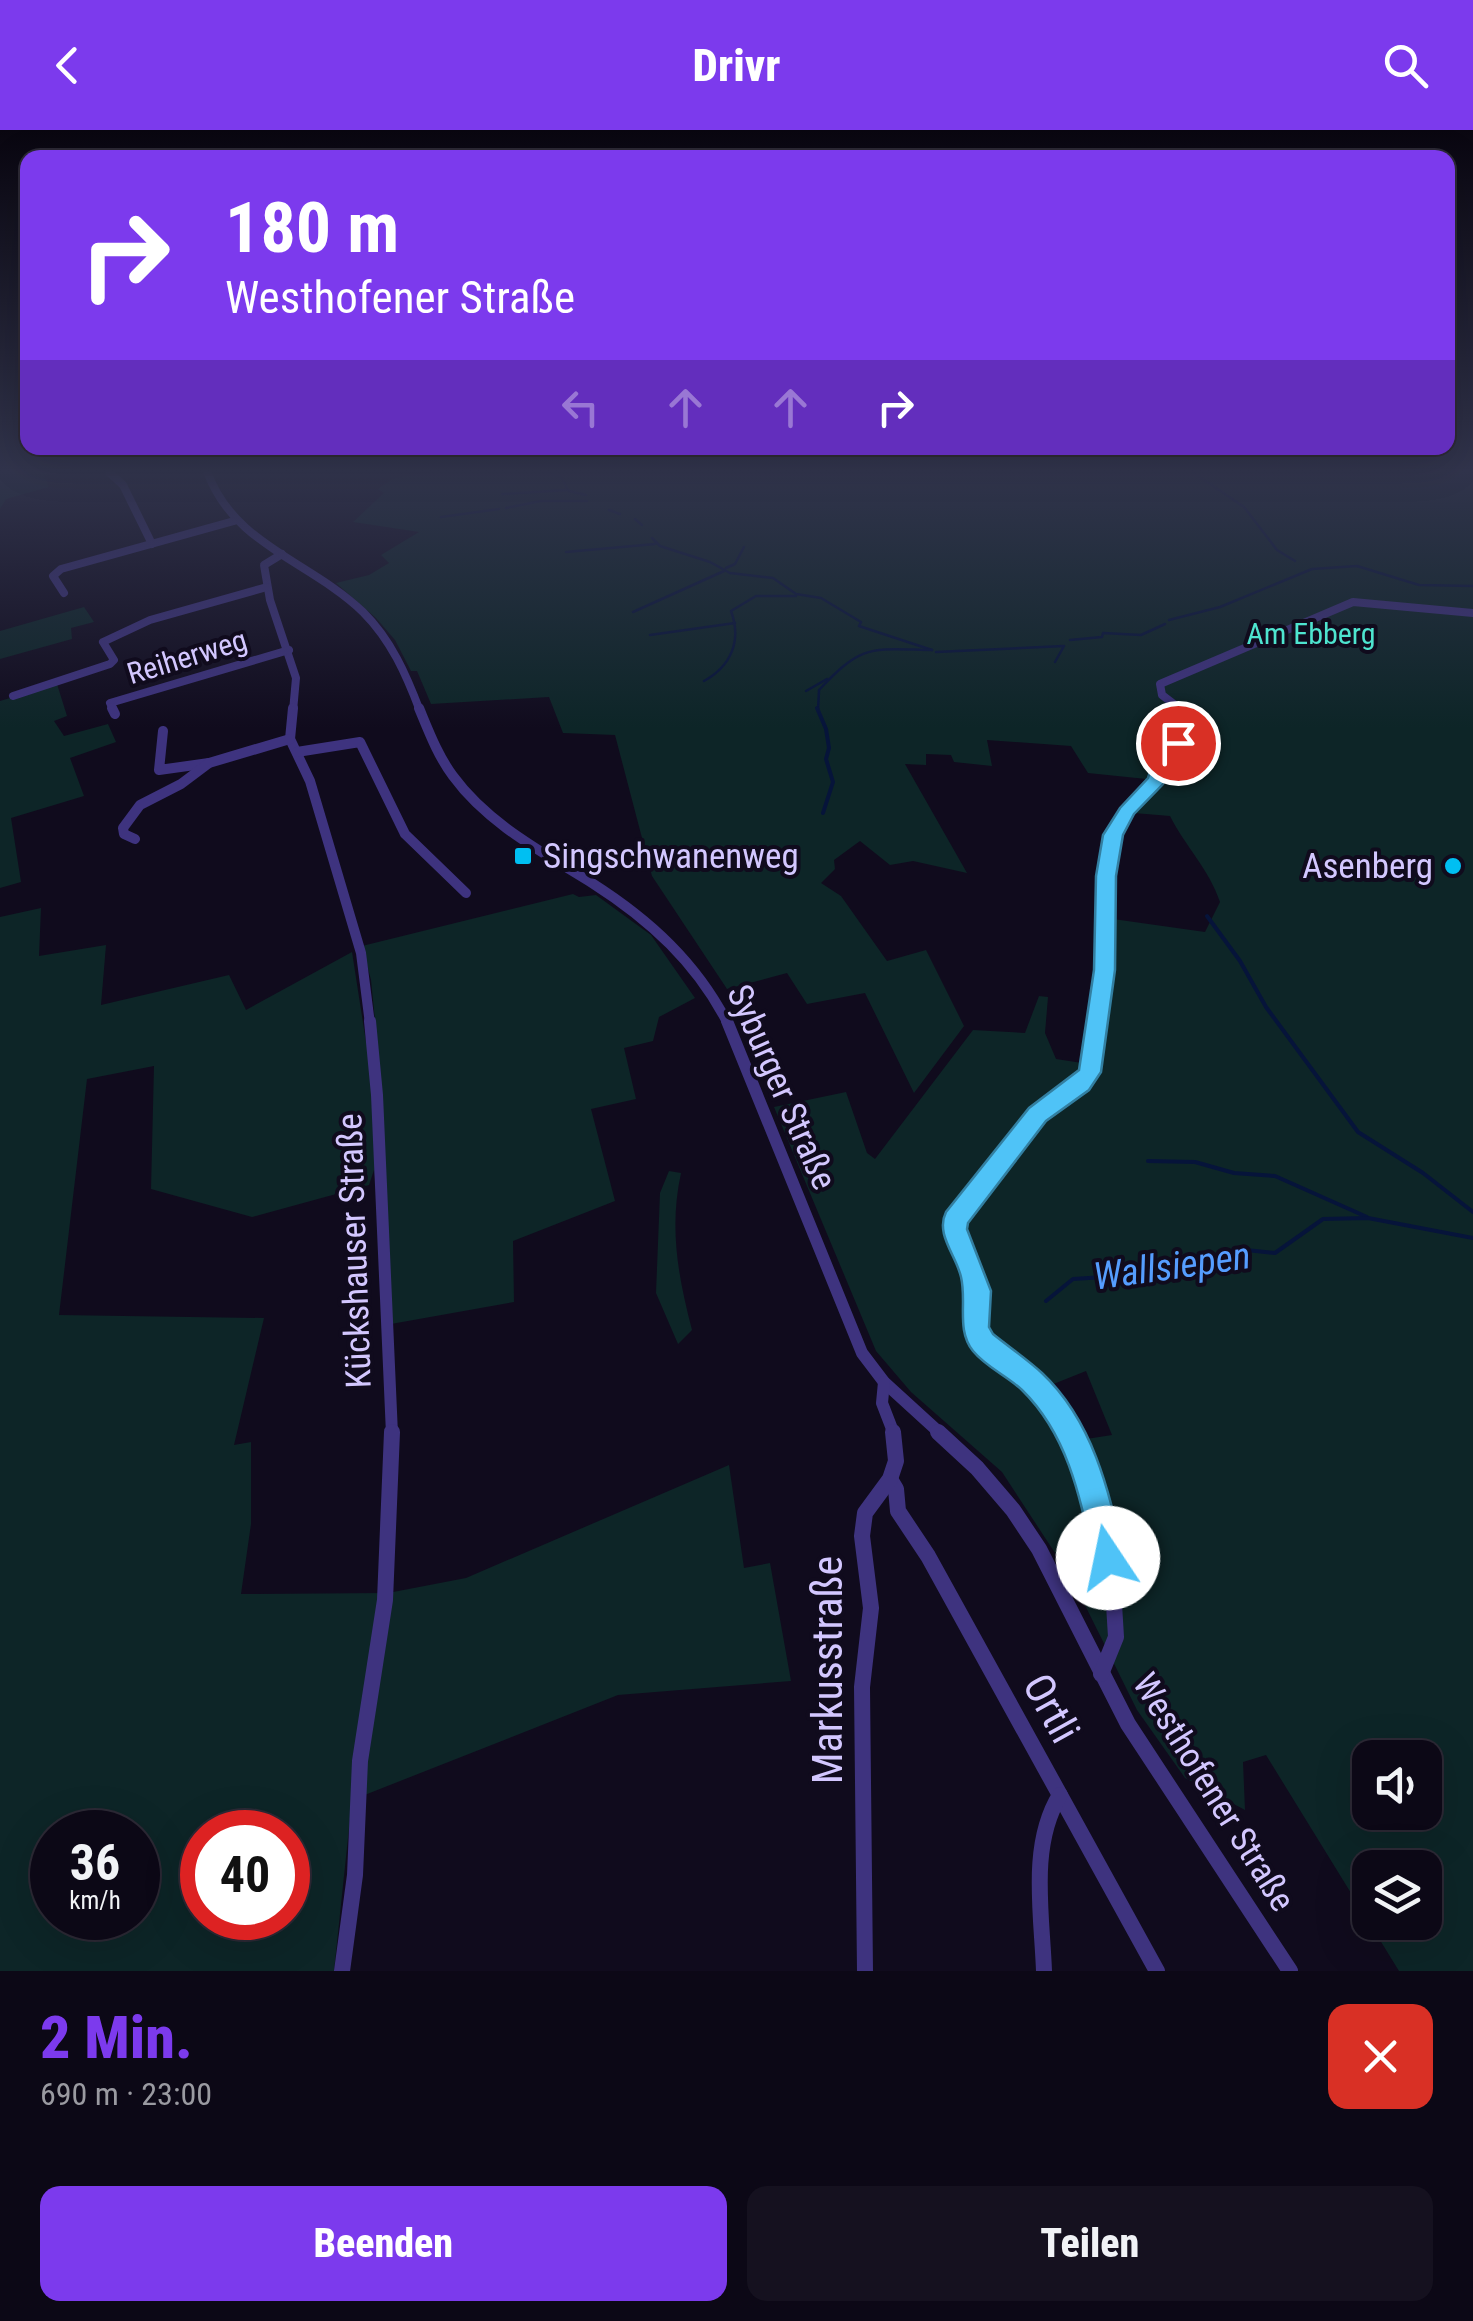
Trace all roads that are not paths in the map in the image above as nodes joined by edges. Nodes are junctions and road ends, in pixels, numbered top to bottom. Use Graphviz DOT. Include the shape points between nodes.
graph roads {
  1 [pos="106,557"];
  2 [pos="277,557"];
  3 [pos="287,557"];
  4 [pos="268,587"];
  5 [pos="64,593"];
  6 [pos="1473,612"];
  7 [pos="289,650"];
  8 [pos="13,696"];
  9 [pos="115,714"];
  10 [pos="164,732"];
  11 [pos="294,746"];
  12 [pos="209,763"];
  13 [pos="135,839"];
  14 [pos="466,893"];
  15 [pos="884,1382"];
  16 [pos="892,1476"];
  17 [pos="1101,1674"];
  18 [pos="1060,1795"];
  19 [pos="342,1971"];
  20 [pos="865,1971"];
  21 [pos="1044,1971"];
  22 [pos="1157,1971"];
  23 [pos="1290,1971"];
  1 -- 5 [label="street" via="56,571"];
  2 -- 4 [label="street" via="264,565"];
  3 -- 15 [label="street, Syburger Straße" via="342,592 383,634 434,748 474,799 622,900 694,969 734,1036 852,1332"];
  4 -- 7 [label="street, Kückshauser Straße"];
  4 -- 8 [label="street" via="137,625 104,642 110,664"];
  6 -- 17 [label="street, Westhofener Straße" via="1353,602 1160,684 1158,690 1186,714 1191,729 1163,757 1156,780 1113,835 1090,1072 1038,1114 955,1220 978,1291 976,1327 983,1342 1052,1404 1092,1482 1116,1636"];
  7 -- 9 [label="street, Reiherweg" via="110,703"];
  7 -- 11 [label="street, Kückshauser Straße" via="298,685"];
  10 -- 12 [label="street" via="158,770"];
  11 -- 12 [label="street"];
  11 -- 14 [label="street" via="360,742 405,834"];
  11 -- 19 [label="street, Kückshauser Straße" via="345,897 366,988 392,1429 386,1600 362,1746"];
  12 -- 13 [label="street" via="130,814 124,834"];
  15 -- 16 [label="street" via="882,1403 895,1437"];
  15 -- 17 [label="street, Syburger Straße" via="1013,1510"];
  16 -- 18 [label="street, Ortli" via="898,1511"];
  16 -- 20 [label="street, Markusstraße" via="865,1513 862,1536 871,1608 862,1687"];
  17 -- 23 [label="street, Westhofener Straße"];
  18 -- 21 [label="street" via="1046,1820"];
  18 -- 22 [label="street, Ortli"];
}
